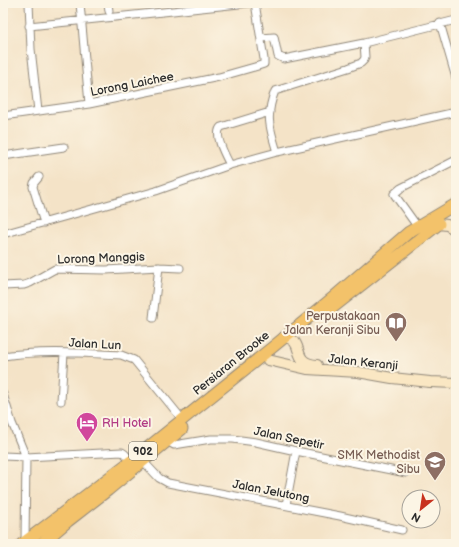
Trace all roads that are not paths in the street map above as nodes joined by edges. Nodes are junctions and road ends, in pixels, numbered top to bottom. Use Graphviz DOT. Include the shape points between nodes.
graph roads {
  1 [pos="29,3"];
  2 [pos="80,3"];
  3 [pos="249,3"];
  4 [pos="255,3"];
  5 [pos="81,20"];
  6 [pos="456,20"];
  7 [pos="440,23"];
  8 [pos="30,26"];
  9 [pos="261,38"];
  10 [pos="364,43"];
  11 [pos="456,78"];
  12 [pos="89,104"];
  13 [pos="38,111"];
  14 [pos="270,112"];
  15 [pos="456,112"];
  16 [pos="3,116"];
  17 [pos="64,147"];
  18 [pos="277,152"];
  19 [pos="3,156"];
  20 [pos="456,160"];
  21 [pos="230,166"];
  22 [pos="39,177"];
  23 [pos="456,204"];
  24 [pos="44,223"];
  25 [pos="439,224"];
  26 [pos="417,226"];
  27 [pos="456,230"];
  28 [pos="3,234"];
  29 [pos="159,267"];
  30 [pos="180,268"];
  31 [pos="3,286"];
  32 [pos="153,318"];
  33 [pos="289,338"];
  34 [pos="64,353"];
  35 [pos="3,356"];
  36 [pos="300,357"];
  37 [pos="268,360"];
  38 [pos="294,367"];
  39 [pos="456,378"];
  40 [pos="3,394"];
  41 [pos="61,401"];
  42 [pos="182,419"];
  43 [pos="167,441"];
  44 [pos="296,451"];
  45 [pos="3,456"];
  46 [pos="26,457"];
  47 [pos="130,461"];
  48 [pos="143,461"];
  49 [pos="406,473"];
  50 [pos="286,505"];
  51 [pos="402,530"];
  52 [pos="23,543"];
  53 [pos="41,544"];
  1 -- 8 [label="street"];
  2 -- 5 [label="street"];
  3 -- 5 [label="street"];
  4 -- 9 [label="street"];
  5 -- 8 [label="street"];
  5 -- 12 [label="street"];
  6 -- 7 [label="street"];
  7 -- 10 [label="street"];
  7 -- 11 [label="street"];
  8 -- 13 [label="street"];
  9 -- 10 [label="street" via="274,37 278,56 284,59"];
  9 -- 12 [label="street, Lorong Laichee" via="264,64 219,77"];
  10 -- 14 [label="street" via="364,60 348,68 276,90"];
  12 -- 13 [label="street, Lorong Laichee"];
  13 -- 16 [label="street, Lorong Laichee"];
  14 -- 18 [label="street" via="269,123"];
  14 -- 21 [label="street" via="218,130 219,140"];
  15 -- 18 [label="street"];
  17 -- 19 [label="street"];
  18 -- 21 [label="street"];
  20 -- 26 [label="street" via="394,194"];
  21 -- 24 [label="street" via="156,191"];
  22 -- 24 [label="street" via="33,188"];
  23 -- 26 [label="main road, Persiaran Brooke / 902"];
  24 -- 28 [label="street"];
  25 -- 27 [label="street"];
  25 -- 33 [label="main road, Persiaran Brooke / 902"];
  26 -- 33 [label="main road, Persiaran Brooke / 902"];
  29 -- 30 [label="street, Lorong Manggis"];
  29 -- 31 [label="street, Lorong Manggis" via="55,269 24,285"];
  29 -- 32 [label="street"];
  33 -- 36 [label="street" via="296,343"];
  33 -- 37 [label="main road, Persiaran Brooke / 902"];
  33 -- 42 [label="main road, Persiaran Brooke / 902"];
  34 -- 35 [label="street, Jalan Lun"];
  34 -- 41 [label="street"];
  34 -- 42 [label="street, Jalan Lun" via="121,355 134,360"];
  36 -- 38 [label="street"];
  36 -- 39 [label="street, Jalan Keranji" via="309,364"];
  37 -- 38 [label="street, Jalan Keranji"];
  37 -- 43 [label="main road, Persiaran Brooke / 902"];
  38 -- 39 [label="street, Jalan Keranji" via="358,372 423,382"];
  40 -- 46 [label="street"];
  42 -- 47 [label="main road, Persiaran Brooke / 902"];
  43 -- 44 [label="street, Jalan Sepetir" via="174,445 233,438"];
  43 -- 48 [label="main road, Persiaran Brooke / 902"];
  44 -- 49 [label="street, Jalan Sepetir"];
  44 -- 50 [label="street"];
  45 -- 46 [label="street"];
  46 -- 47 [label="street" via="122,452"];
  46 -- 52 [label="street"];
  47 -- 52 [label="main road, Persiaran Brooke / 902"];
  48 -- 50 [label="street, Jalan Jelutong" via="159,478 168,483"];
  48 -- 53 [label="main road, Persiaran Brooke / 902"];
  50 -- 51 [label="street, Jalan Jelutong"];
}
